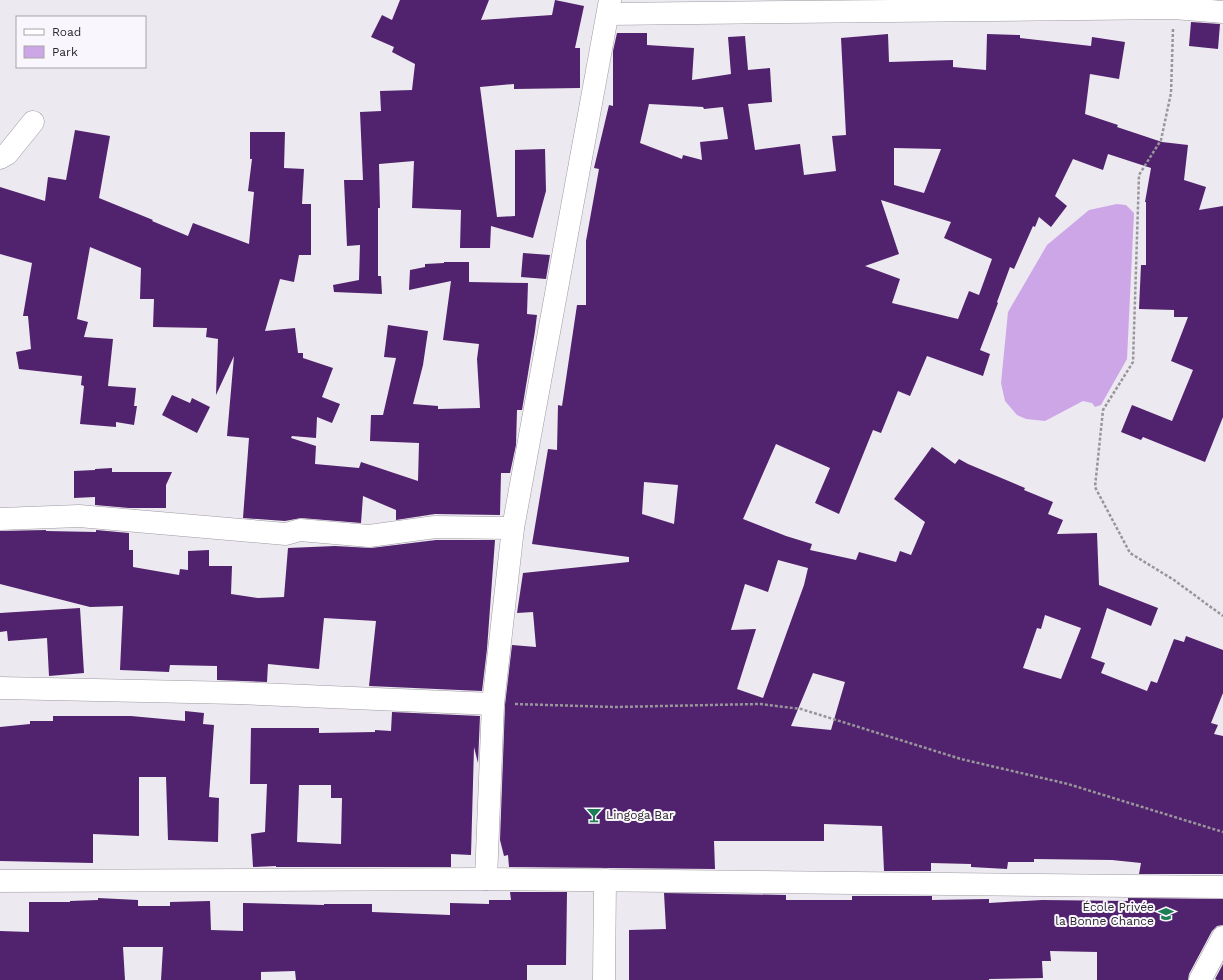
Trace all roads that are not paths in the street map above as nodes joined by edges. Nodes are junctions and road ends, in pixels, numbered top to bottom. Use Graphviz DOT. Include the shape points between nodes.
graph roads {
  1 [pos="914,5"];
  2 [pos="1041,5"];
  3 [pos="1186,6"];
  4 [pos="609,7"];
  5 [pos="1223,12"];
  6 [pos="33,122"];
  7 [pos="0,158"];
  8 [pos="0,519"];
  9 [pos="513,528"];
  10 [pos="0,688"];
  11 [pos="493,704"];
  12 [pos="486,879"];
  13 [pos="605,880"];
  14 [pos="0,882"];
  15 [pos="1223,887"];
  16 [pos="1223,937"];
  17 [pos="604,980"];
  18 [pos="1200,980"];
  1 -- 2 [label="street"];
  1 -- 4 [label="street"];
  2 -- 3 [label="street"];
  3 -- 5 [label="street"];
  4 -- 9 [label="street"];
  6 -- 7 [label="street" via="7,154"];
  8 -- 9 [label="street" via="79,516 286,534 300,530 369,536 435,527"];
  9 -- 11 [label="street"];
  10 -- 11 [label="street" via="236,693"];
  11 -- 12 [label="street"];
  12 -- 13 [label="street"];
  12 -- 14 [label="street"];
  13 -- 15 [label="street"];
  13 -- 17 [label="street"];
  16 -- 18 [label="street"];
}
